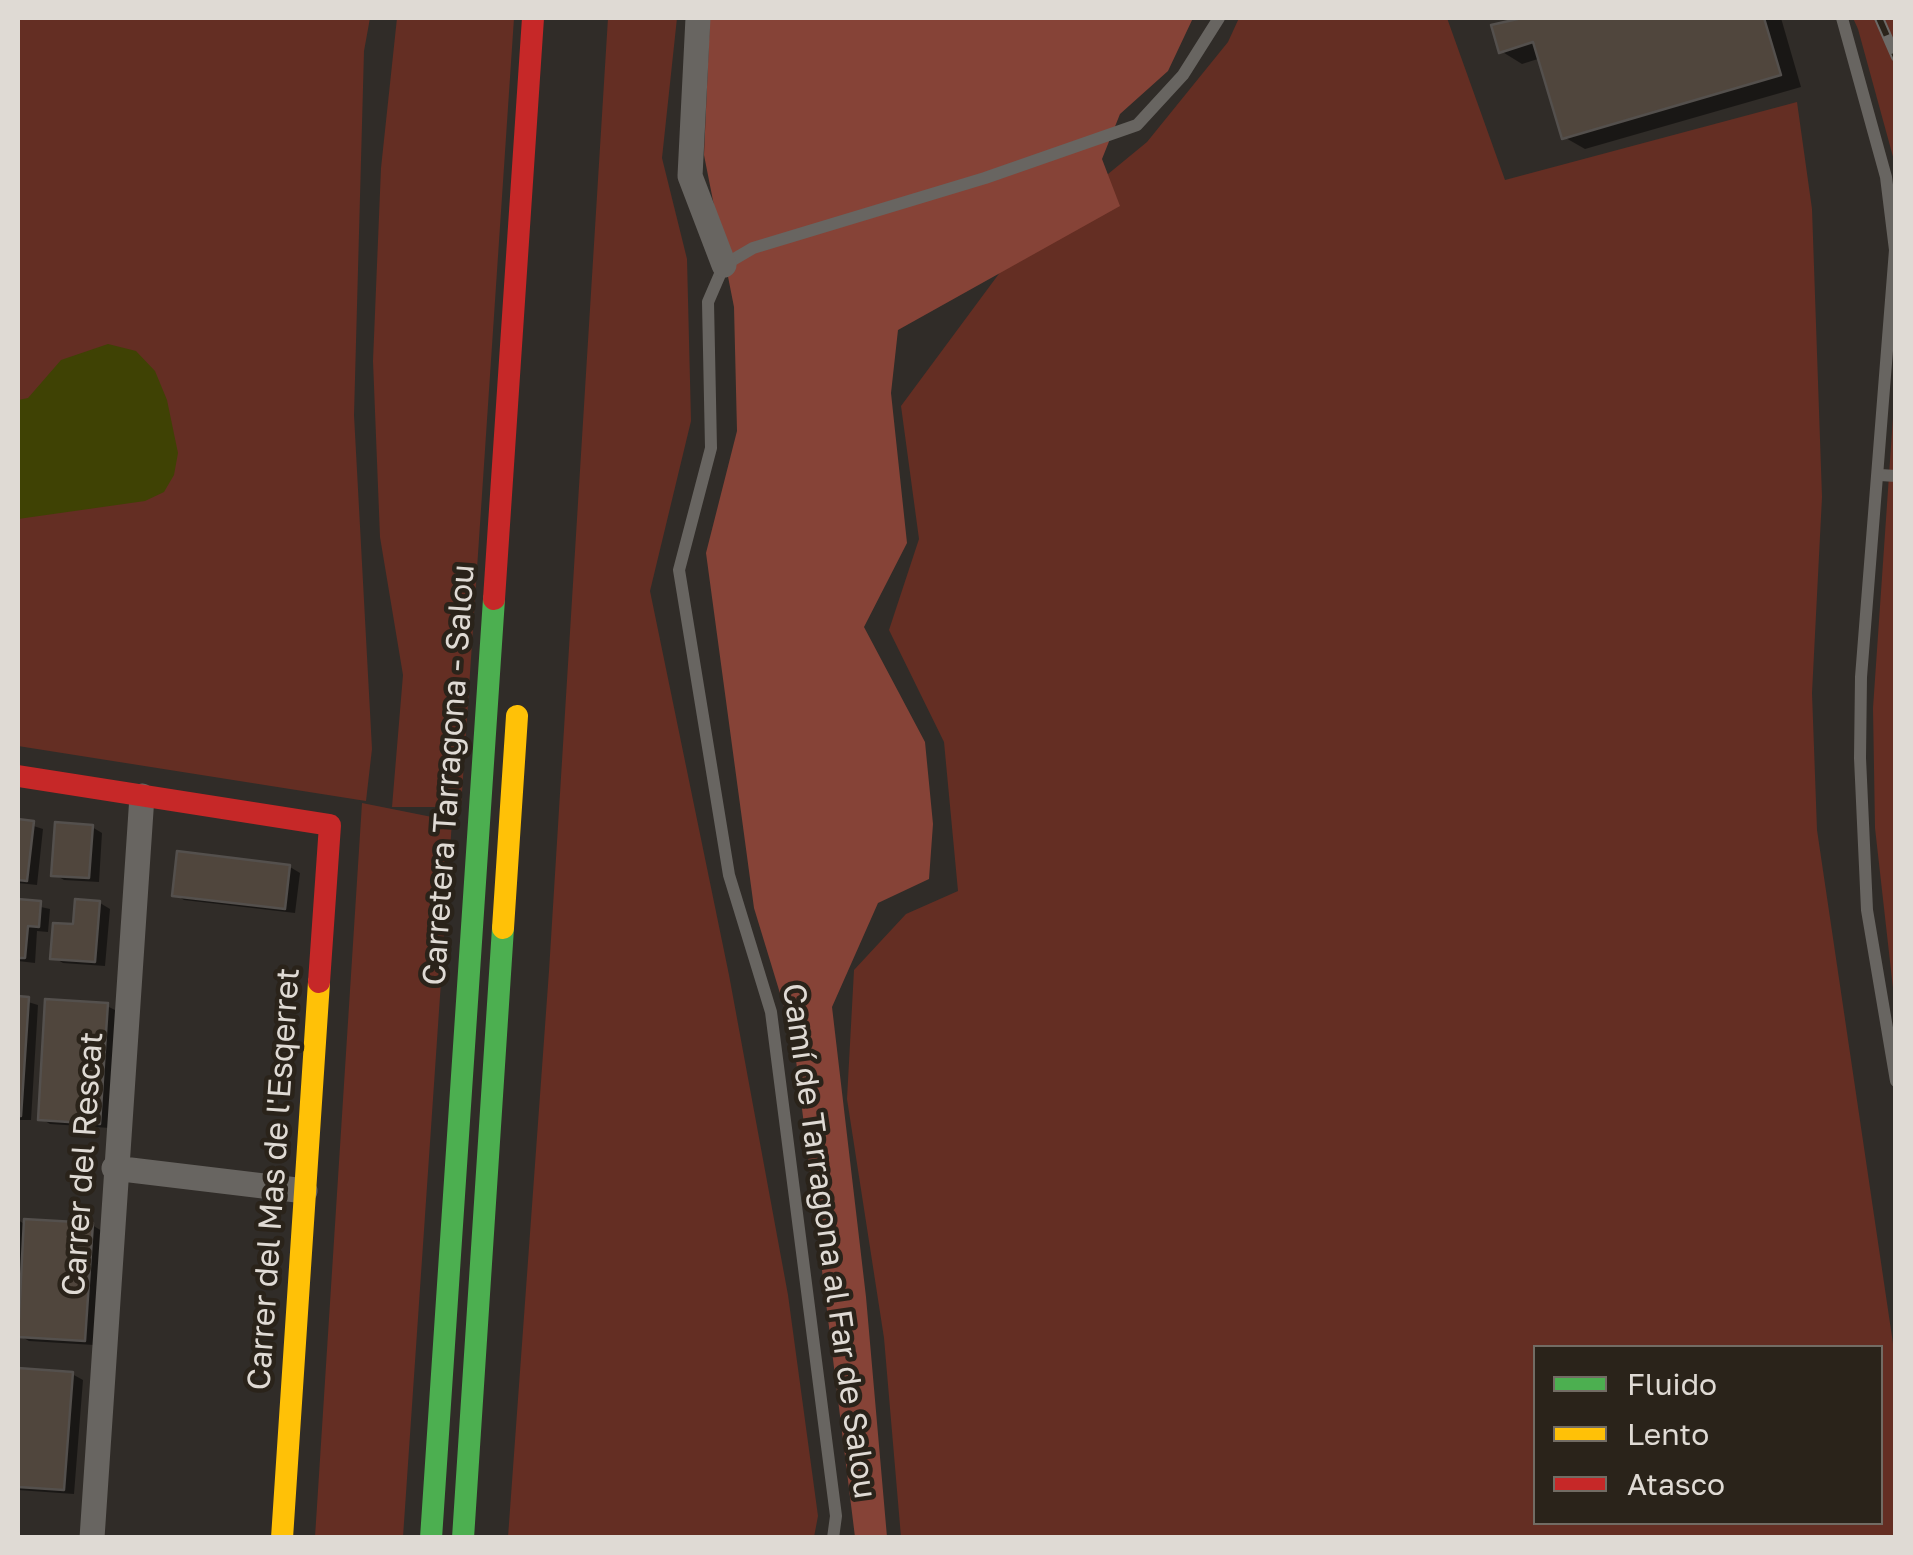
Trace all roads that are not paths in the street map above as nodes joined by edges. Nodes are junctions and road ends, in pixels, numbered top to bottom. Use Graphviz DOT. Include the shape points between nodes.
graph roads {
  1 [pos="532,18"];
  2 [pos="698,18"];
  3 [pos="1219,18"];
  4 [pos="1842,18"];
  5 [pos="724,265"];
  6 [pos="1880,475"];
  7 [pos="1896,476"];
  8 [pos="519,689"];
  9 [pos="18,776"];
  10 [pos="142,796"];
  11 [pos="1896,1082"];
  12 [pos="114,1168"];
  13 [pos="306,1191"];
  14 [pos="92,1538"];
  15 [pos="282,1538"];
  16 [pos="431,1538"];
  17 [pos="464,1538"];
  18 [pos="833,1538"];
  1 -- 16 [label="main road, Carretera Tarragona - Salou"];
  2 -- 5 [label="street" via="690,176"];
  3 -- 5 [label="lane" via="1183,74 1137,125 753,248"];
  4 -- 6 [label="lane" via="1892,215"];
  5 -- 18 [label="lane, Camí de Tarragona al Far de Salou" via="708,302 711,448 678,570 729,876 771,1012 836,1516"];
  6 -- 7 [label="lane"];
  6 -- 11 [label="lane" via="1861,677 1861,839"];
  8 -- 17 [label="main road, Carretera Tarragona - Salou"];
  9 -- 10 [label="main road"];
  10 -- 12 [label="street, Carrer del Rescat"];
  10 -- 13 [label="main road, Carrer del Mas de l'Esqerret" via="330,825"];
  12 -- 13 [label="street"];
  12 -- 14 [label="street, Carrer del Rescat"];
  13 -- 15 [label="main road, Carrer del Mas de l'Esqerret"];
}
